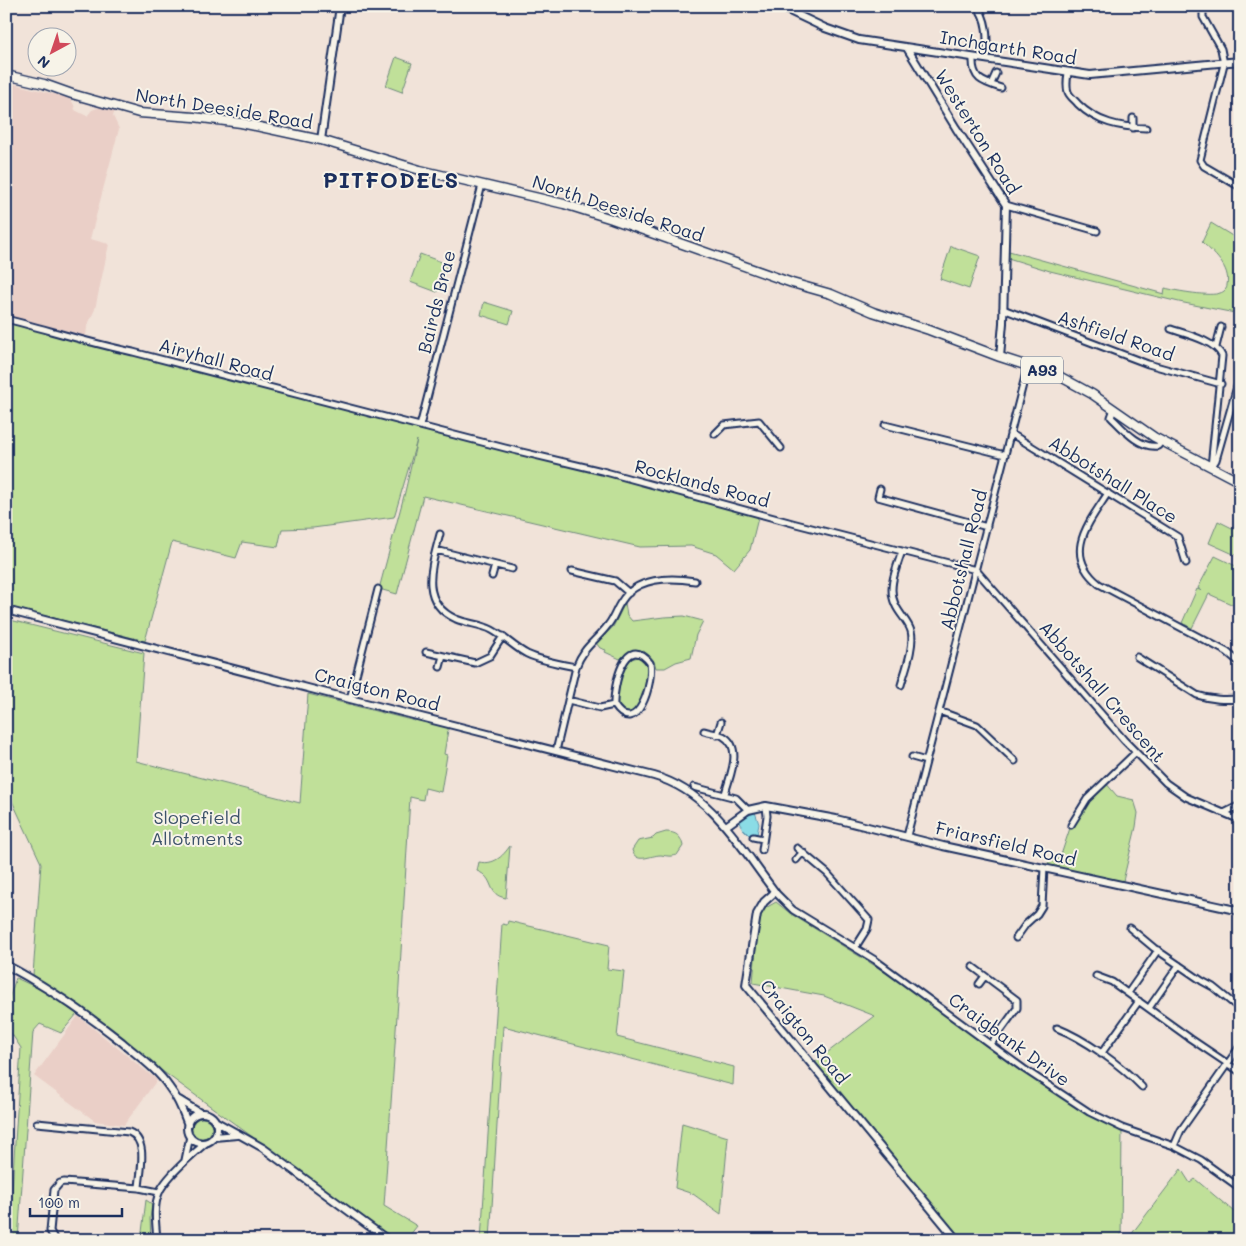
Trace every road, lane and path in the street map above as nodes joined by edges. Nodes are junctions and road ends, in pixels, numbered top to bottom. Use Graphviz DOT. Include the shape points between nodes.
graph roads {
  1 [pos="340,6"];
  2 [pos="780,6"];
  3 [pos="977,6"];
  4 [pos="1203,6"];
  5 [pos="907,48"];
  6 [pos="973,58"];
  7 [pos="987,59"];
  8 [pos="1240,60"];
  9 [pos="1224,62"];
  10 [pos="1068,72"];
  11 [pos="996,74"];
  12 [pos="6,75"];
  13 [pos="991,84"];
  14 [pos="1000,88"];
  15 [pos="1133,118"];
  16 [pos="1133,128"];
  17 [pos="1146,128"];
  18 [pos="320,140"];
  19 [pos="482,185"];
  20 [pos="1240,187"];
  21 [pos="1006,205"];
  22 [pos="1097,231"];
  23 [pos="1003,309"];
  24 [pos="6,319"];
  25 [pos="1222,327"];
  26 [pos="1171,329"];
  27 [pos="1216,347"];
  28 [pos="1000,357"];
  29 [pos="1028,365"];
  30 [pos="1240,376"];
  31 [pos="1221,384"];
  32 [pos="1114,409"];
  33 [pos="885,425"];
  34 [pos="420,426"];
  35 [pos="1010,433"];
  36 [pos="715,434"];
  37 [pos="1162,441"];
  38 [pos="781,448"];
  39 [pos="1005,455"];
  40 [pos="1211,467"];
  41 [pos="1240,482"];
  42 [pos="880,490"];
  43 [pos="1108,493"];
  44 [pos="987,527"];
  45 [pos="440,534"];
  46 [pos="436,550"];
  47 [pos="902,550"];
  48 [pos="1186,563"];
  49 [pos="495,565"];
  50 [pos="512,569"];
  51 [pos="976,570"];
  52 [pos="572,571"];
  53 [pos="492,576"];
  54 [pos="695,581"];
  55 [pos="378,589"];
  56 [pos="629,593"];
  57 [pos="6,610"];
  58 [pos="503,636"];
  59 [pos="426,652"];
  60 [pos="443,656"];
  61 [pos="1137,657"];
  62 [pos="1240,663"];
  63 [pos="440,667"];
  64 [pos="576,667"];
  65 [pos="901,685"];
  66 [pos="350,699"];
  67 [pos="1240,699"];
  68 [pos="568,700"];
  69 [pos="614,705"];
  70 [pos="939,712"];
  71 [pos="721,722"];
  72 [pos="704,731"];
  73 [pos="717,735"];
  74 [pos="556,751"];
  75 [pos="1135,753"];
  76 [pos="912,757"];
  77 [pos="926,761"];
  78 [pos="1015,761"];
  79 [pos="694,787"];
  80 [pos="725,794"];
  81 [pos="766,806"];
  82 [pos="1240,806"];
  83 [pos="748,810"];
  84 [pos="1224,813"];
  85 [pos="1240,820"];
  86 [pos="726,826"];
  87 [pos="1071,826"];
  88 [pos="907,836"];
  89 [pos="753,837"];
  90 [pos="763,839"];
  91 [pos="797,848"];
  92 [pos="762,850"];
  93 [pos="803,852"];
  94 [pos="796,860"];
  95 [pos="1044,868"];
  96 [pos="775,892"];
  97 [pos="1240,911"];
  98 [pos="1130,928"];
  99 [pos="1016,938"];
  100 [pos="855,948"];
  101 [pos="1158,950"];
  102 [pos="6,965"];
  103 [pos="1179,965"];
  104 [pos="973,968"];
  105 [pos="985,976"];
  106 [pos="1096,976"];
  107 [pos="979,984"];
  108 [pos="1128,993"];
  109 [pos="1139,1001"];
  110 [pos="1240,1006"];
  111 [pos="1149,1008"];
  112 [pos="1057,1028"];
  113 [pos="991,1044"];
  114 [pos="1240,1046"];
  115 [pos="1101,1054"];
  116 [pos="1227,1064"];
  117 [pos="1240,1072"];
  118 [pos="1142,1087"];
  119 [pos="178,1100"];
  120 [pos="200,1114"];
  121 [pos="215,1121"];
  122 [pos="37,1123"];
  123 [pos="188,1125"];
  124 [pos="238,1135"];
  125 [pos="190,1136"];
  126 [pos="214,1137"];
  127 [pos="207,1142"];
  128 [pos="1174,1146"];
  129 [pos="185,1160"];
  130 [pos="1240,1180"];
  131 [pos="1237,1187"];
  132 [pos="139,1188"];
  133 [pos="159,1192"];
  134 [pos="54,1240"];
  135 [pos="157,1240"];
  136 [pos="388,1240"];
  137 [pos="957,1240"];
  1 -- 18 [label="street"];
  2 -- 5 [label="street, Inchgarth Road" via="859,40"];
  3 -- 7 [label="street" via="985,20"];
  4 -- 9 [label="street" via="1203,17"];
  5 -- 6 [label="street, Inchgarth Road"];
  5 -- 21 [label="street, Westerton Road"];
  6 -- 7 [label="street, Inchgarth Road"];
  6 -- 13 [label="street" via="974,73"];
  7 -- 10 [label="street, Inchgarth Road"];
  8 -- 9 [label="street, Inchgarth Road"];
  9 -- 10 [label="street, Inchgarth Road" via="1112,74"];
  9 -- 20 [label="street" via="1200,157 1204,166"];
  10 -- 16 [label="street" via="1068,92 1081,107 1106,123"];
  11 -- 13 [label="street"];
  12 -- 18 [label="main road, North Deeside Road / A93" via="139,113 241,124"];
  13 -- 14 [label="street"];
  15 -- 16 [label="street"];
  16 -- 17 [label="street"];
  18 -- 19 [label="main road, North Deeside Road / A93"];
  19 -- 28 [label="main road, North Deeside Road / A93" via="612,219 831,294"];
  19 -- 34 [label="street, Bairds Brae"];
  21 -- 22 [label="street"];
  21 -- 23 [label="street, Westerton Road"];
  23 -- 28 [label="street, Westerton Road"];
  23 -- 31 [label="street, Ashfield Road" via="1148,364"];
  24 -- 34 [label="street, Airyhall Road"];
  25 -- 27 [label="street"];
  26 -- 27 [label="street"];
  27 -- 31 [label="street" via="1222,356"];
  28 -- 29 [label="main road, North Deeside Road / A93"];
  29 -- 32 [label="main road, North Deeside Road / A93" via="1077,384"];
  29 -- 35 [label="street, Abbotshall Road"];
  30 -- 40 [label="street" via="1216,460"];
  31 -- 40 [label="street"];
  32 -- 37 [label="main road, North Deeside Road / A93"];
  32 -- 37 [label="street, North Deeside Road" via="1111,417 1132,436 1153,446"];
  33 -- 39 [label="street"];
  34 -- 47 [label="street, Rocklands Road"];
  35 -- 39 [label="street, Abbotshall Road"];
  35 -- 43 [label="street, Abbotshall Place"];
  36 -- 38 [label="street" via="724,425 759,421"];
  37 -- 40 [label="main road, North Deeside Road / A93"];
  39 -- 44 [label="street, Abbotshall Road"];
  40 -- 41 [label="main road, North Deeside Road / A93"];
  42 -- 44 [label="street" via="878,497"];
  43 -- 48 [label="street, Abbotshall Place" via="1178,537"];
  43 -- 62 [label="street" via="1083,534 1080,545 1080,558 1091,577 1227,652"];
  44 -- 51 [label="street, Abbotshall Road"];
  45 -- 46 [label="street"];
  46 -- 49 [label="street"];
  46 -- 58 [label="street" via="430,583 433,598 441,609 457,619"];
  47 -- 51 [label="street, Rocklands Road"];
  47 -- 65 [label="street" via="892,594 912,632 912,645"];
  49 -- 50 [label="street"];
  49 -- 53 [label="street"];
  51 -- 70 [label="street, Abbotshall Road"];
  51 -- 75 [label="street, Abbotshall Crescent"];
  52 -- 56 [label="street" via="615,581"];
  54 -- 56 [label="street" via="665,578 636,587"];
  55 -- 66 [label="street"];
  56 -- 64 [label="street" via="610,624 587,646"];
  57 -- 66 [label="street, Craigton Road"];
  58 -- 60 [label="street" via="490,656 475,663"];
  58 -- 64 [label="street" via="532,656"];
  59 -- 60 [label="street"];
  60 -- 63 [label="street"];
  61 -- 67 [label="street" via="1197,695 1208,699"];
  64 -- 68 [label="street"];
  66 -- 74 [label="street, Craigton Road"];
  68 -- 69 [label="street" via="600,708"];
  68 -- 74 [label="street"];
  69 -- 69 [label="street" via="620,712 632,715 644,703 651,669 642,655 628,657 621,667 615,685"];
  70 -- 77 [label="street, Abbotshall Road"];
  70 -- 78 [label="street" via="977,725"];
  71 -- 73 [label="street"];
  72 -- 73 [label="street"];
  73 -- 80 [label="street" via="728,741 734,754"];
  74 -- 86 [label="street, Craigton Road" via="667,780 693,796"];
  75 -- 84 [label="street, Abbotshall Crescent" via="1173,789"];
  75 -- 87 [label="street" via="1087,799"];
  76 -- 77 [label="street"];
  77 -- 88 [label="street, Abbotshall Road"];
  79 -- 80 [label="street"];
  80 -- 83 [label="street" via="741,801"];
  81 -- 83 [label="street"];
  81 -- 88 [label="street, Friarsfield Road"];
  81 -- 90 [label="street"];
  82 -- 84 [label="street"];
  83 -- 86 [label="street"];
  84 -- 85 [label="street, Abbotshall Crescent"];
  86 -- 96 [label="street, Craigton Road"];
  88 -- 95 [label="street, Friarsfield Road"];
  89 -- 90 [label="street"];
  90 -- 92 [label="street"];
  91 -- 93 [label="street"];
  93 -- 94 [label="street"];
  93 -- 100 [label="street" via="827,873 869,920"];
  95 -- 97 [label="street, Friarsfield Road"];
  95 -- 99 [label="street" via="1042,906"];
  96 -- 100 [label="street, Craigbank Drive" via="794,910"];
  96 -- 137 [label="street, Craigton Road" via="756,914 746,985"];
  98 -- 101 [label="street"];
  100 -- 113 [label="street, Craigbank Drive"];
  101 -- 103 [label="street"];
  101 -- 108 [label="street"];
  102 -- 119 [label="street" via="87,1014 158,1073"];
  103 -- 110 [label="street"];
  103 -- 111 [label="street"];
  104 -- 105 [label="street"];
  105 -- 107 [label="street"];
  105 -- 113 [label="street" via="1014,996 1018,1004"];
  106 -- 108 [label="street"];
  108 -- 109 [label="street"];
  109 -- 111 [label="street"];
  109 -- 115 [label="street"];
  111 -- 116 [label="street"];
  112 -- 115 [label="street" via="1075,1035"];
  113 -- 128 [label="street, Craigbank Drive" via="1089,1112 1122,1128"];
  114 -- 116 [label="street"];
  115 -- 118 [label="street"];
  116 -- 117 [label="street"];
  116 -- 128 [label="street" via="1181,1130"];
  119 -- 120 [label="street"];
  119 -- 123 [label="street"];
  120 -- 121 [label="street" via="209,1115"];
  120 -- 123 [label="street" via="192,1117"];
  121 -- 124 [label="street"];
  121 -- 126 [label="street"];
  122 -- 132 [label="street" via="134,1134 141,1146"];
  123 -- 125 [label="street"];
  124 -- 126 [label="street"];
  124 -- 136 [label="street" via="264,1148"];
  125 -- 127 [label="street" via="198,1142"];
  125 -- 129 [label="street"];
  126 -- 127 [label="street"];
  127 -- 129 [label="street"];
  128 -- 131 [label="street, Craigbank Drive" via="1201,1160"];
  129 -- 133 [label="street"];
  130 -- 131 [label="street"];
  132 -- 133 [label="street"];
  132 -- 134 [label="street" via="60,1183 54,1190 50,1232"];
  133 -- 135 [label="street"];
}
